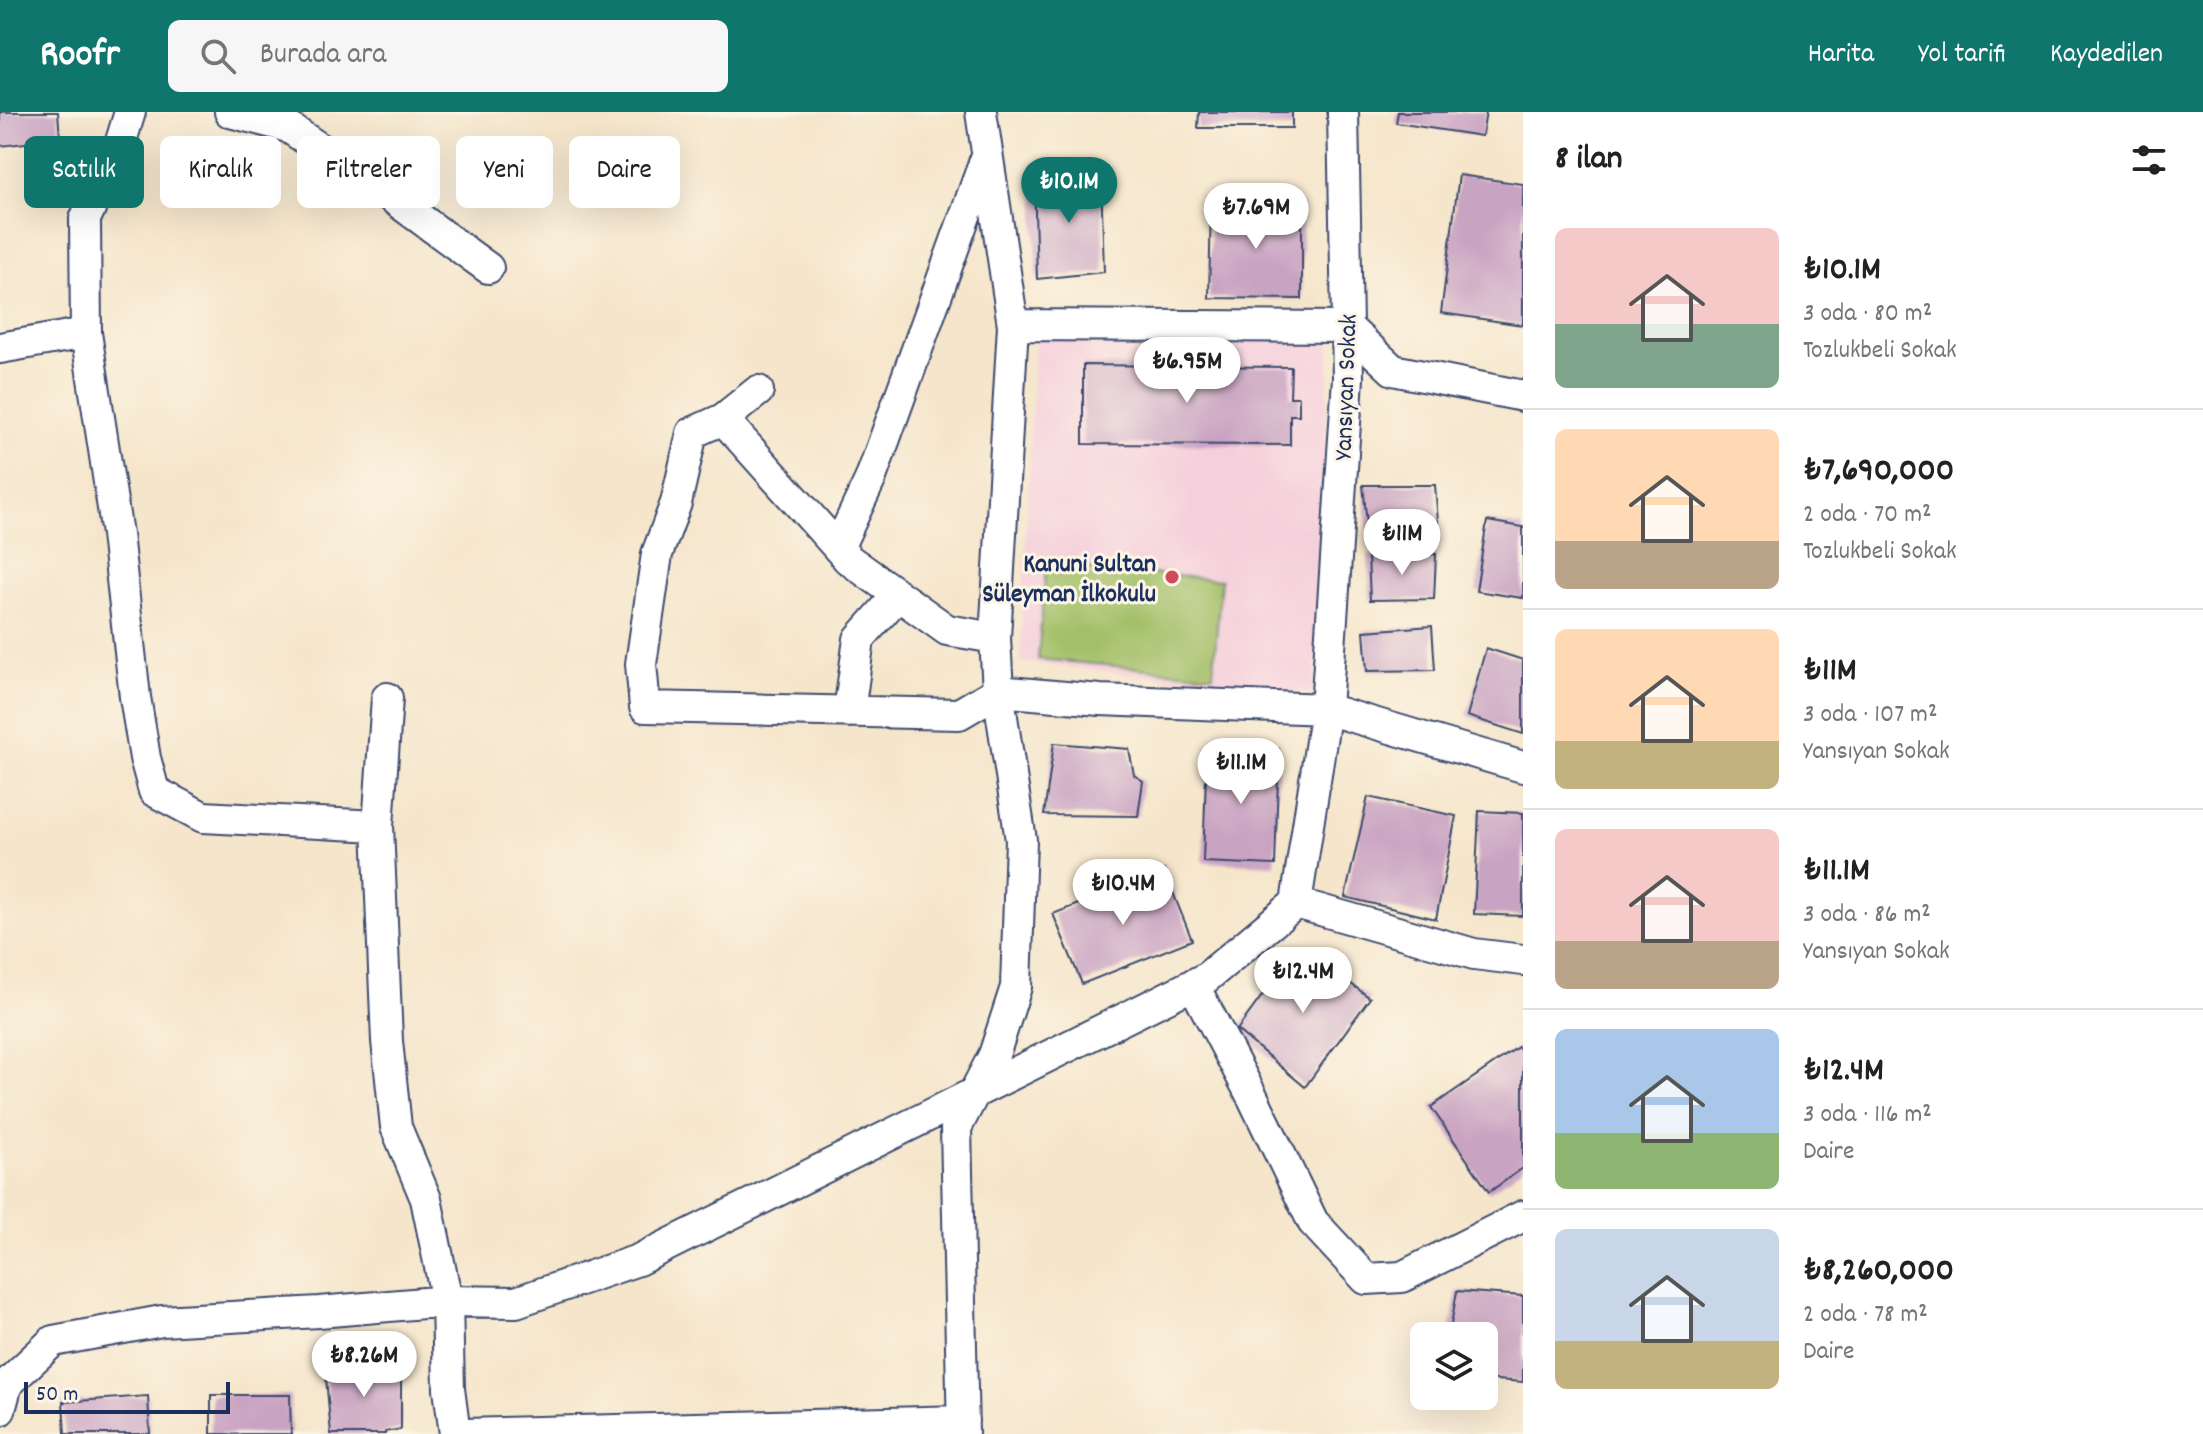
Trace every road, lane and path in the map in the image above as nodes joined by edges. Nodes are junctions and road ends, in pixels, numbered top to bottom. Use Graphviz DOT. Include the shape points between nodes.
graph roads {
  1 [pos="130,112"];
  2 [pos="230,112"];
  3 [pos="981,112"];
  4 [pos="1343,112"];
  5 [pos="986,157"];
  6 [pos="488,268"];
  7 [pos="1013,325"];
  8 [pos="1347,327"];
  9 [pos="86,333"];
  10 [pos="0,348"];
  11 [pos="758,391"];
  12 [pos="1523,396"];
  13 [pos="723,419"];
  14 [pos="838,548"];
  15 [pos="898,595"];
  16 [pos="995,638"];
  17 [pos="998,691"];
  18 [pos="387,698"];
  19 [pos="1326,709"];
  20 [pos="849,712"];
  21 [pos="1523,767"];
  22 [pos="378,826"];
  23 [pos="1296,903"];
  24 [pos="1523,960"];
  25 [pos="1193,984"];
  26 [pos="975,1093"];
  27 [pos="1523,1216"];
  28 [pos="447,1301"];
  29 [pos="0,1410"];
  30 [pos="963,1427"];
  31 [pos="455,1434"];
  32 [pos="465,1434"];
  1 -- 9 [label="street" via="118,151 85,219"];
  2 -- 6 [label="street" via="288,127"];
  3 -- 5 [label="street"];
  4 -- 8 [label="street, Yansıyan Sokak"];
  5 -- 7 [label="street"];
  5 -- 14 [label="street" via="870,480"];
  7 -- 8 [label="street"];
  7 -- 16 [label="street"];
  8 -- 12 [label="street" via="1393,370"];
  8 -- 19 [label="street, Yansıyan Sokak"];
  9 -- 10 [label="street"];
  9 -- 22 [label="street" via="135,697 154,791 203,817"];
  11 -- 13 [label="street"];
  13 -- 14 [label="street"];
  13 -- 20 [label="street" via="692,433 676,503 657,554 641,664 645,707"];
  14 -- 15 [label="street"];
  15 -- 16 [label="street" via="947,630"];
  15 -- 20 [label="street" via="859,639"];
  16 -- 17 [label="street"];
  17 -- 19 [label="street"];
  17 -- 20 [label="street" via="959,714"];
  17 -- 26 [label="street" via="1021,840 1016,987 994,1055"];
  18 -- 22 [label="street"];
  19 -- 21 [label="street"];
  19 -- 23 [label="street, Yansıyan Sokak"];
  22 -- 28 [label="street" via="396,1127 426,1199"];
  23 -- 24 [label="street" via="1474,954"];
  23 -- 25 [label="street"];
  25 -- 26 [label="street"];
  25 -- 27 [label="street" via="1313,1222 1366,1279 1402,1277"];
  26 -- 28 [label="street" via="638,1260 516,1302"];
  26 -- 30 [label="street" via="956,1128"];
  28 -- 29 [label="street" via="162,1321 53,1341 7,1384"];
  28 -- 31 [label="street"];
  30 -- 32 [label="street"];
}
